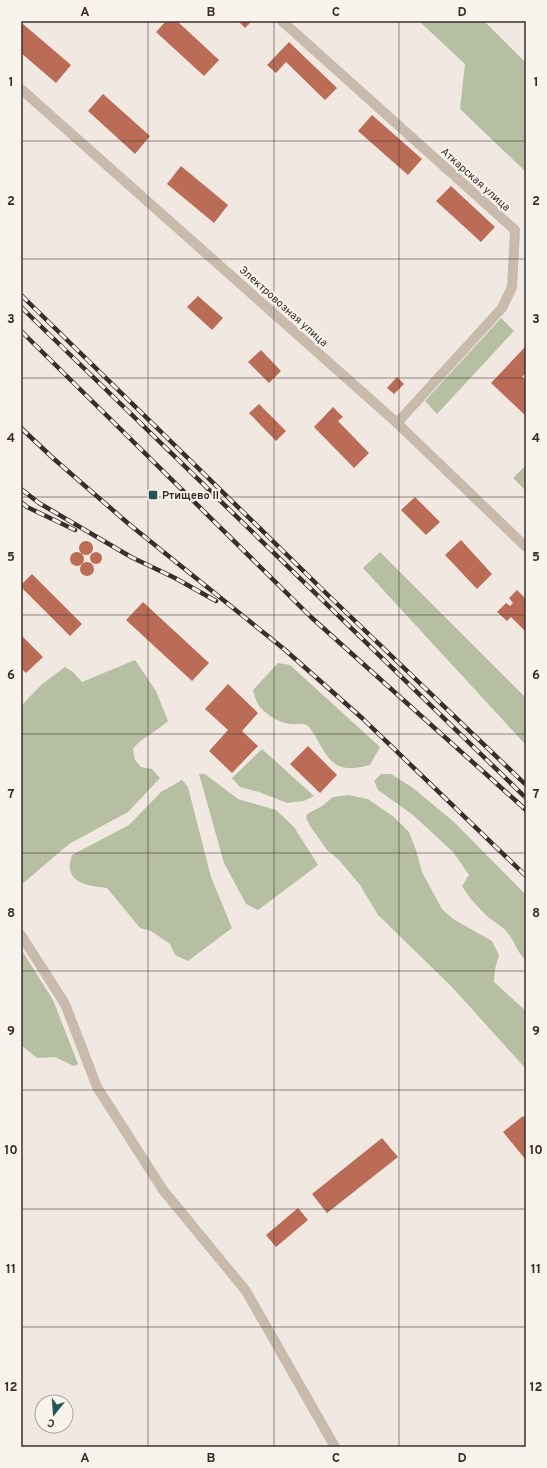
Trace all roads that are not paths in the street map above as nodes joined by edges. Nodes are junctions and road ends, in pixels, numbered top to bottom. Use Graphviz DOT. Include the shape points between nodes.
graph roads {
  1 [pos="282,21"];
  2 [pos="21,89"];
  3 [pos="397,422"];
  4 [pos="526,547"];
  5 [pos="21,935"];
  6 [pos="335,1447"];
  1 -- 3 [label="street, Аткарская улица" via="515,230 512,287 502,308"];
  2 -- 3 [label="street, Электровозная улица"];
  3 -- 4 [label="street, Электровозная улица"];
  5 -- 6 [label="street" via="65,1004 97,1087 163,1190 246,1291"];
}
